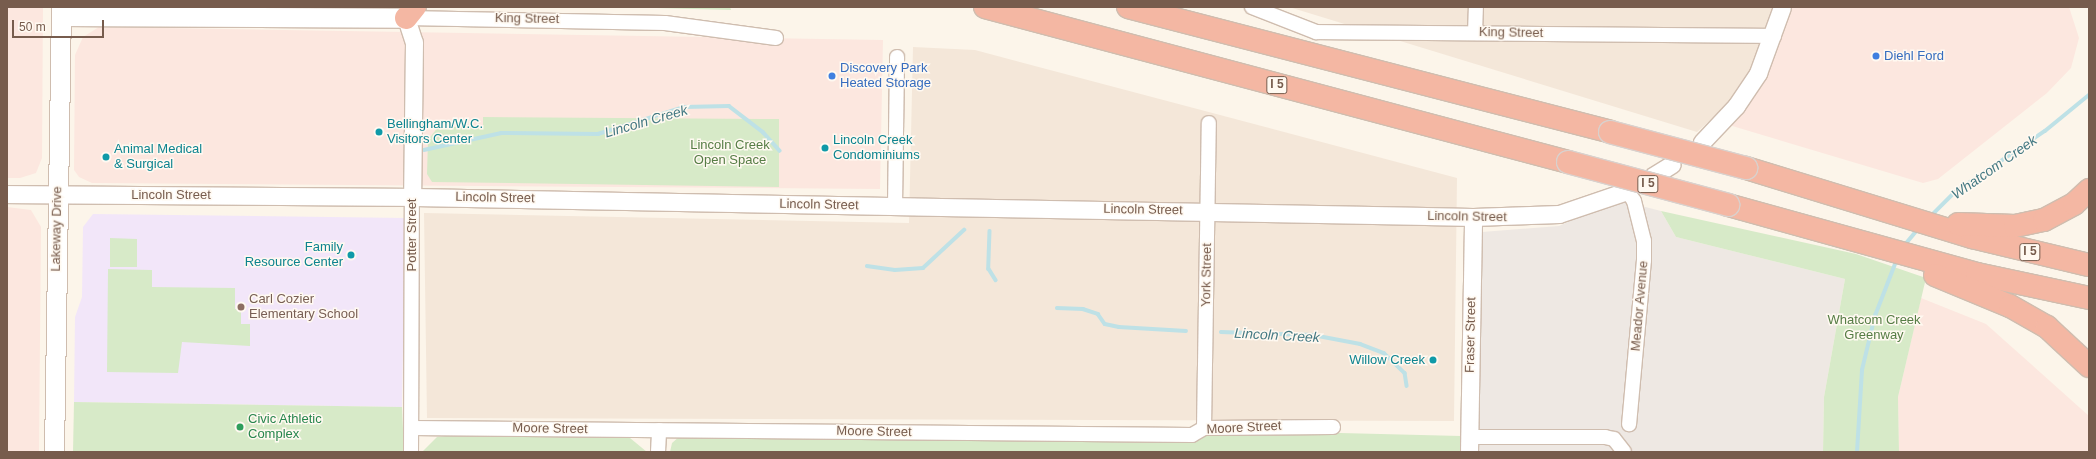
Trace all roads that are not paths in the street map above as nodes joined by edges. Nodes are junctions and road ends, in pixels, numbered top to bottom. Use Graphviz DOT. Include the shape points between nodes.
graph roads {
  1 [pos="112,7"];
  2 [pos="985,7"];
  3 [pos="1128,7"];
  4 [pos="1252,7"];
  5 [pos="1476,7"];
  6 [pos="1782,7"];
  7 [pos="410,11"];
  8 [pos="61,12"];
  9 [pos="142,17"];
  10 [pos="1475,33"];
  11 [pos="1774,36"];
  12 [pos="776,38"];
  13 [pos="897,57"];
  14 [pos="1209,123"];
  15 [pos="1702,142"];
  16 [pos="1672,164"];
  17 [pos="1653,176"];
  18 [pos="2089,190"];
  19 [pos="1627,191"];
  20 [pos="7,194"];
  21 [pos="57,194"];
  22 [pos="412,197"];
  23 [pos="894,206"];
  24 [pos="1208,210"];
  25 [pos="1473,217"];
  26 [pos="1975,231"];
  27 [pos="2089,265"];
  28 [pos="1976,283"];
  29 [pos="2089,298"];
  30 [pos="2089,366"];
  31 [pos="1629,424"];
  32 [pos="1333,427"];
  33 [pos="412,428"];
  34 [pos="1204,428"];
  35 [pos="659,430"];
  36 [pos="1469,444"];
  37 [pos="54,452"];
  38 [pos="411,452"];
  39 [pos="658,452"];
  40 [pos="1624,452"];
  1 -- 9 [label="main road"];
  2 -- 28 [label="highway, I 5, bridge" via="1847,238"];
  3 -- 26 [label="highway, bridge" via="1746,168 1920,221"];
  4 -- 10 [label="street, King Street" via="1316,32"];
  5 -- 10 [label="street"];
  6 -- 11 [label="street"];
  7 -- 9 [label="main road, King Street"];
  7 -- 12 [label="street, King Street" via="665,23"];
  7 -- 22 [label="street, Potter Street" via="414,42"];
  8 -- 9 [label="main road, King Street"];
  8 -- 21 [label="main road, Lakeway Drive"];
  10 -- 11 [label="street, King Street"];
  11 -- 15 [label="street" via="1749,87"];
  13 -- 23 [label="street"];
  14 -- 24 [label="street, York Street"];
  16 -- 17 [label="street"];
  18 -- 26 [label="highway" via="2069,207 2044,220"];
  19 -- 25 [label="street, Lincoln Street" via="1559,214"];
  19 -- 31 [label="street, Meador Avenue" via="1634,201 1644,254"];
  20 -- 21 [label="street, Lincoln Street"];
  21 -- 22 [label="street, Lincoln Street"];
  21 -- 37 [label="main road, Lakeway Drive"];
  22 -- 23 [label="street, Lincoln Street"];
  22 -- 33 [label="street, Potter Street"];
  23 -- 24 [label="street, Lincoln Street"];
  24 -- 25 [label="street, Lincoln Street"];
  24 -- 34 [label="street, York Street"];
  25 -- 36 [label="street, Fraser Street"];
  26 -- 27 [label="highway, I 5"];
  28 -- 29 [label="highway"];
  28 -- 30 [label="highway" via="2047,327"];
  32 -- 34 [label="street, Moore Street"];
  33 -- 35 [label="street, Moore Street"];
  33 -- 38 [label="street, Potter Street"];
  34 -- 35 [label="street, Moore Street" via="1192,435"];
  35 -- 39 [label="street"];
  36 -- 40 [label="street" via="1605,437 1614,439"];
}
